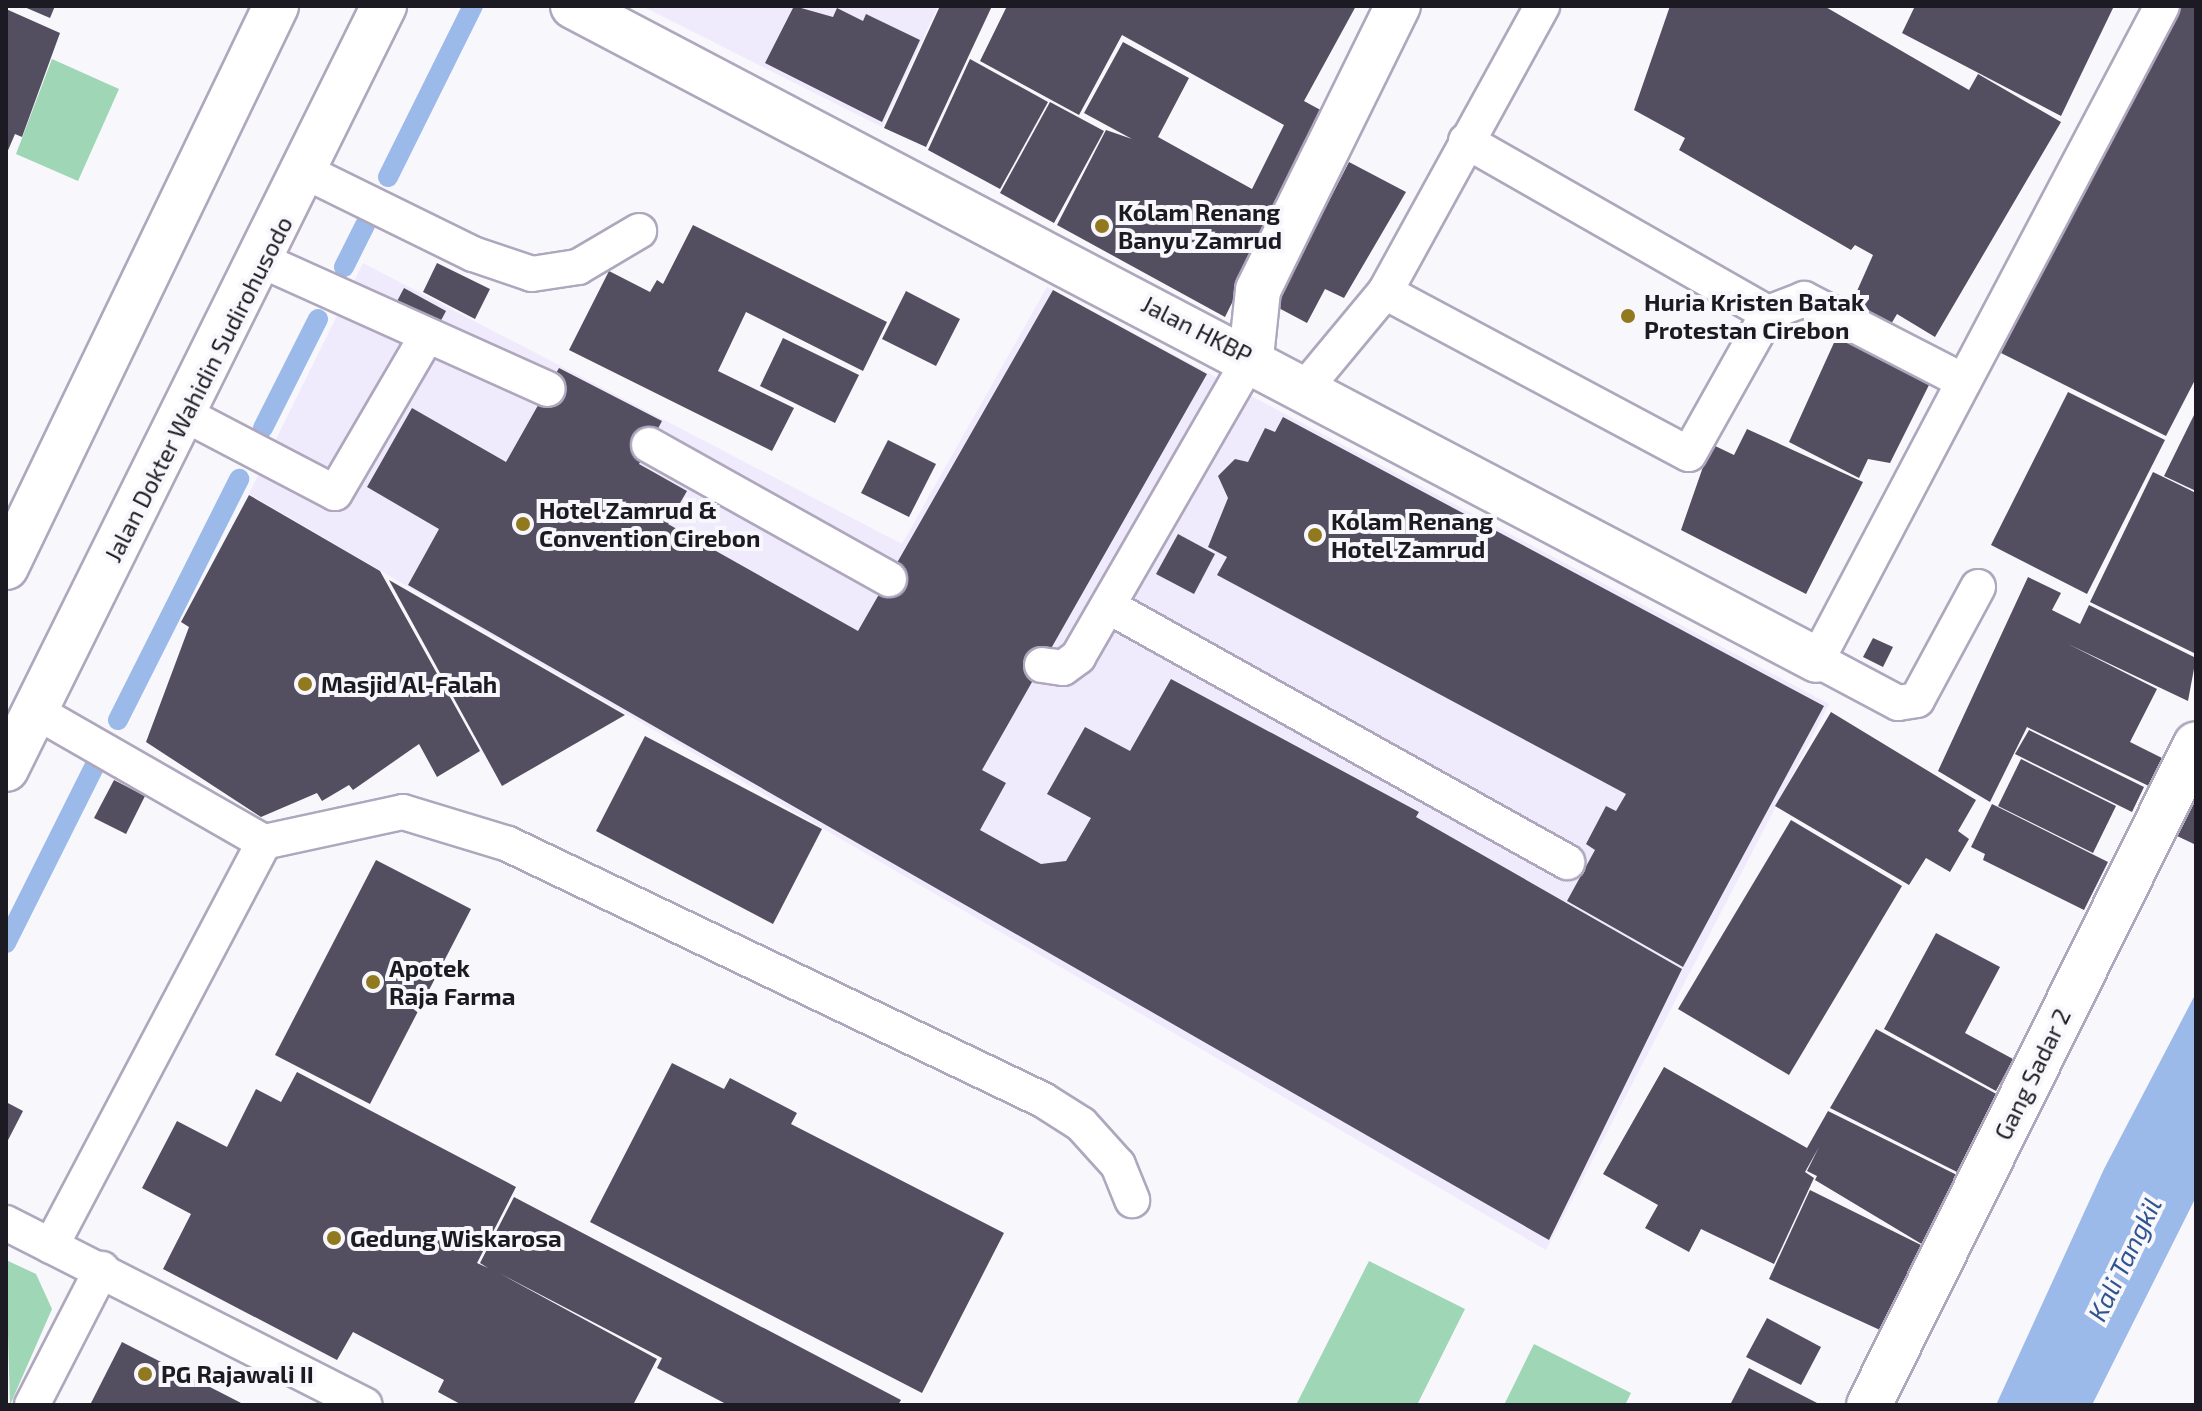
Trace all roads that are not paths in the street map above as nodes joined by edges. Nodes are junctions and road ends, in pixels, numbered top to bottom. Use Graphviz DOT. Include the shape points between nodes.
graph roads {
  1 [pos="276,6"];
  2 [pos="384,6"];
  3 [pos="573,6"];
  4 [pos="1398,6"];
  5 [pos="1542,6"];
  6 [pos="2162,6"];
  7 [pos="1466,141"];
  8 [pos="306,172"];
  9 [pos="639,231"];
  10 [pos="263,261"];
  11 [pos="1385,292"];
  12 [pos="1768,313"];
  13 [pos="426,337"];
  14 [pos="1251,357"];
  15 [pos="1961,380"];
  16 [pos="1306,387"];
  17 [pos="548,389"];
  18 [pos="186,415"];
  19 [pos="649,445"];
  20 [pos="6,567"];
  21 [pos="889,579"];
  22 [pos="1978,587"];
  23 [pos="1108,606"];
  24 [pos="1817,660"];
  25 [pos="1042,665"];
  26 [pos="20,704"];
  27 [pos="2196,744"];
  28 [pos="6,769"];
  29 [pos="264,842"];
  30 [pos="1567,862"];
  31 [pos="1132,1200"];
  32 [pos="6,1223"];
  33 [pos="51,1246"];
  34 [pos="102,1269"];
  35 [pos="32,1405"];
  36 [pos="365,1405"];
  37 [pos="1869,1405"];
  1 -- 20 [label="street"];
  2 -- 8 [label="street, Jalan Dokter Wahidin Sudirohusodo"];
  3 -- 14 [label="street, Jalan HKBP"];
  4 -- 14 [label="street" via="1258,290"];
  5 -- 7 [label="lane"];
  6 -- 15 [label="lane"];
  7 -- 11 [label="lane"];
  7 -- 12 [label="lane"];
  8 -- 9 [label="lane" via="473,254 532,274 578,267"];
  8 -- 10 [label="street, Jalan Dokter Wahidin Sudirohusodo"];
  10 -- 13 [label="lane"];
  10 -- 18 [label="street, Jalan Dokter Wahidin Sudirohusodo"];
  11 -- 12 [label="lane" via="1689,454"];
  11 -- 16 [label="lane"];
  12 -- 15 [label="lane" via="1813,300"];
  13 -- 17 [label="lane"];
  13 -- 18 [label="lane" via="335,493"];
  14 -- 16 [label="street, Jalan HKBP"];
  14 -- 23 [label="lane"];
  15 -- 24 [label="lane"];
  16 -- 24 [label="street, Jalan HKBP"];
  18 -- 26 [label="street, Jalan Dokter Wahidin Sudirohusodo"];
  19 -- 21 [label="lane"];
  22 -- 24 [label="lane" via="1917,700 1898,703"];
  23 -- 25 [label="lane" via="1071,665"];
  23 -- 30 [label="lane"];
  26 -- 28 [label="street, Jalan Dokter Wahidin Sudirohusodo"];
  26 -- 29 [label="lane"];
  27 -- 37 [label="street, Gang Sadar 2"];
  29 -- 31 [label="lane" via="403,812 508,844 1043,1100 1081,1124 1118,1165"];
  29 -- 33 [label="lane"];
  32 -- 33 [label="lane"];
  33 -- 34 [label="lane"];
  34 -- 35 [label="lane"];
  34 -- 36 [label="lane"];
}
